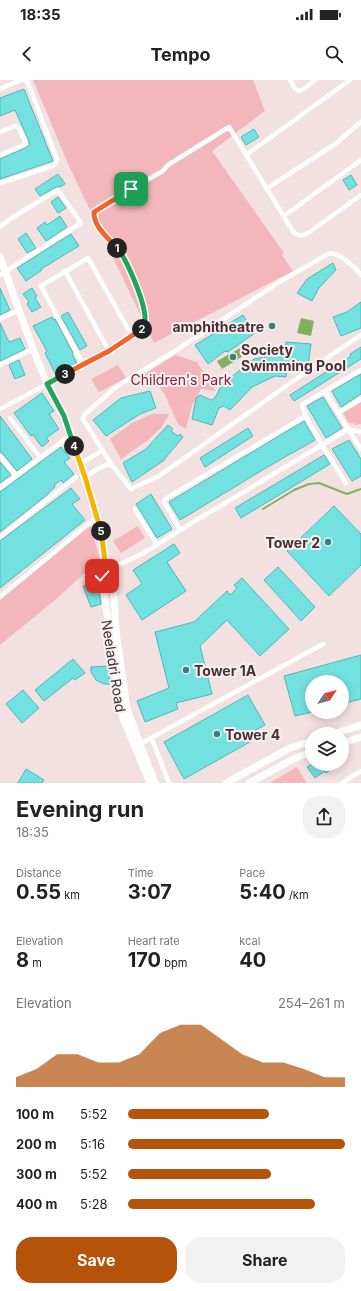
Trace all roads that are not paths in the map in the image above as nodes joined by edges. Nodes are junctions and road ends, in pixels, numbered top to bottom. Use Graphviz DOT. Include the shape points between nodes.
graph roads {
  1 [pos="290,80"];
  2 [pos="315,80"];
  3 [pos="350,80"];
  4 [pos="0,89"];
  5 [pos="361,122"];
  6 [pos="0,132"];
  7 [pos="0,155"];
  8 [pos="246,155"];
  9 [pos="361,160"];
  10 [pos="0,183"];
  11 [pos="266,189"];
  12 [pos="361,195"];
  13 [pos="284,216"];
  14 [pos="0,227"];
  15 [pos="0,257"];
  16 [pos="65,271"];
  17 [pos="3,274"];
  18 [pos="361,275"];
  19 [pos="19,310"];
  20 [pos="0,320"];
  21 [pos="361,335"];
  22 [pos="132,336"];
  23 [pos="33,349"];
  24 [pos="109,351"];
  25 [pos="83,364"];
  26 [pos="0,365"];
  27 [pos="361,370"];
  28 [pos="47,384"];
  29 [pos="325,391"];
  30 [pos="361,399"];
  31 [pos="0,409"];
  32 [pos="338,413"];
  33 [pos="306,416"];
  34 [pos="10,418"];
  35 [pos="348,429"];
  36 [pos="361,432"];
  37 [pos="65,439"];
  38 [pos="322,444"];
  39 [pos="361,449"];
  40 [pos="103,450"];
  41 [pos="0,456"];
  42 [pos="40,457"];
  43 [pos="80,464"];
  44 [pos="111,464"];
  45 [pos="16,476"];
  46 [pos="76,477"];
  47 [pos="85,477"];
  48 [pos="346,483"];
  49 [pos="0,488"];
  50 [pos="135,509"];
  51 [pos="97,517"];
  52 [pos="180,530"];
  53 [pos="0,537"];
  54 [pos="156,545"];
  55 [pos="106,568"];
  56 [pos="0,597"];
  57 [pos="116,625"];
  58 [pos="108,627"];
  59 [pos="322,644"];
  60 [pos="361,725"];
  61 [pos="349,729"];
  62 [pos="361,737"];
  63 [pos="152,739"];
  64 [pos="349,741"];
  65 [pos="305,743"];
  66 [pos="140,744"];
  67 [pos="305,754"];
  68 [pos="361,771"];
  69 [pos="150,783"];
  70 [pos="155,783"];
  71 [pos="169,783"];
  72 [pos="226,783"];
  73 [pos="249,783"];
  74 [pos="342,783"];
  1 -- 2 [label="street" via="299,91"];
  3 -- 8 [label="street"];
  4 -- 10 [label="street" via="21,80 28,83 57,159 53,166"];
  5 -- 11 [label="street" via="335,144"];
  6 -- 7 [label="street" via="15,126 19,128 25,141 24,145"];
  8 -- 11 [label="street"];
  8 -- 22 [label="street" via="229,127 168,165 163,171 94,212 93,218 119,250 130,270 141,299 146,316 145,326"];
  9 -- 13 [label="street"];
  11 -- 13 [label="street"];
  12 -- 13 [label="street" via="302,236 294,233"];
  14 -- 17 [label="street" via="58,190 81,223"];
  15 -- 17 [label="main road, Neeladri Road"];
  16 -- 22 [label="street" via="88,258"];
  16 -- 24 [label="street"];
  16 -- 25 [label="street" via="41,286"];
  17 -- 19 [label="main road, Neeladri Road"];
  18 -- 40 [label="street" via="335,253 330,253 281,281 116,387 83,416"];
  19 -- 20 [label="street"];
  19 -- 23 [label="main road, Neeladri Road"];
  21 -- 44 [label="street" via="159,476 130,488"];
  22 -- 24 [label="street"];
  23 -- 26 [label="street"];
  23 -- 28 [label="main road, Neeladri Road"];
  24 -- 25 [label="street"];
  25 -- 28 [label="street"];
  27 -- 29 [label="street"];
  28 -- 31 [label="street"];
  28 -- 43 [label="main road, Neeladri Road" via="64,416"];
  29 -- 32 [label="street"];
  29 -- 33 [label="street" via="302,405"];
  30 -- 32 [label="street"];
  32 -- 35 [label="street"];
  33 -- 38 [label="street"];
  33 -- 52 [label="street" via="165,499 164,502"];
  34 -- 42 [label="street"];
  35 -- 36 [label="street"];
  35 -- 38 [label="street"];
  35 -- 39 [label="street"];
  37 -- 42 [label="street"];
  38 -- 48 [label="street"];
  38 -- 52 [label="street"];
  40 -- 43 [label="street"];
  40 -- 44 [label="street"];
  41 -- 45 [label="street"];
  42 -- 45 [label="street"];
  43 -- 47 [label="main road, Neeladri Road"];
  44 -- 47 [label="street"];
  45 -- 49 [label="street"];
  46 -- 53 [label="street"];
  47 -- 51 [label="main road, Neeladri Road"];
  50 -- 54 [label="street"];
  51 -- 55 [label="main road, Neeladri Road"];
  51 -- 56 [label="street"];
  52 -- 54 [label="street"];
  54 -- 55 [label="street" via="119,565"];
  55 -- 57 [label="main road, Neeladri Road" via="114,598"];
  55 -- 58 [label="main road, Neeladri Road" via="102,576"];
  57 -- 58 [label="main road"];
  57 -- 66 [label="main road, Neeladri Road" via="127,709"];
  58 -- 69 [label="main road, Neeladri Road" via="122,718"];
  59 -- 63 [label="street"];
  60 -- 61 [label="main road"];
  62 -- 64 [label="main road"];
  63 -- 66 [label="street"];
  63 -- 71 [label="street"];
  65 -- 72 [label="main road" via="290,748"];
  66 -- 70 [label="main road, Neeladri Road"];
  67 -- 73 [label="main road"];
  68 -- 74 [label="street"];
}
